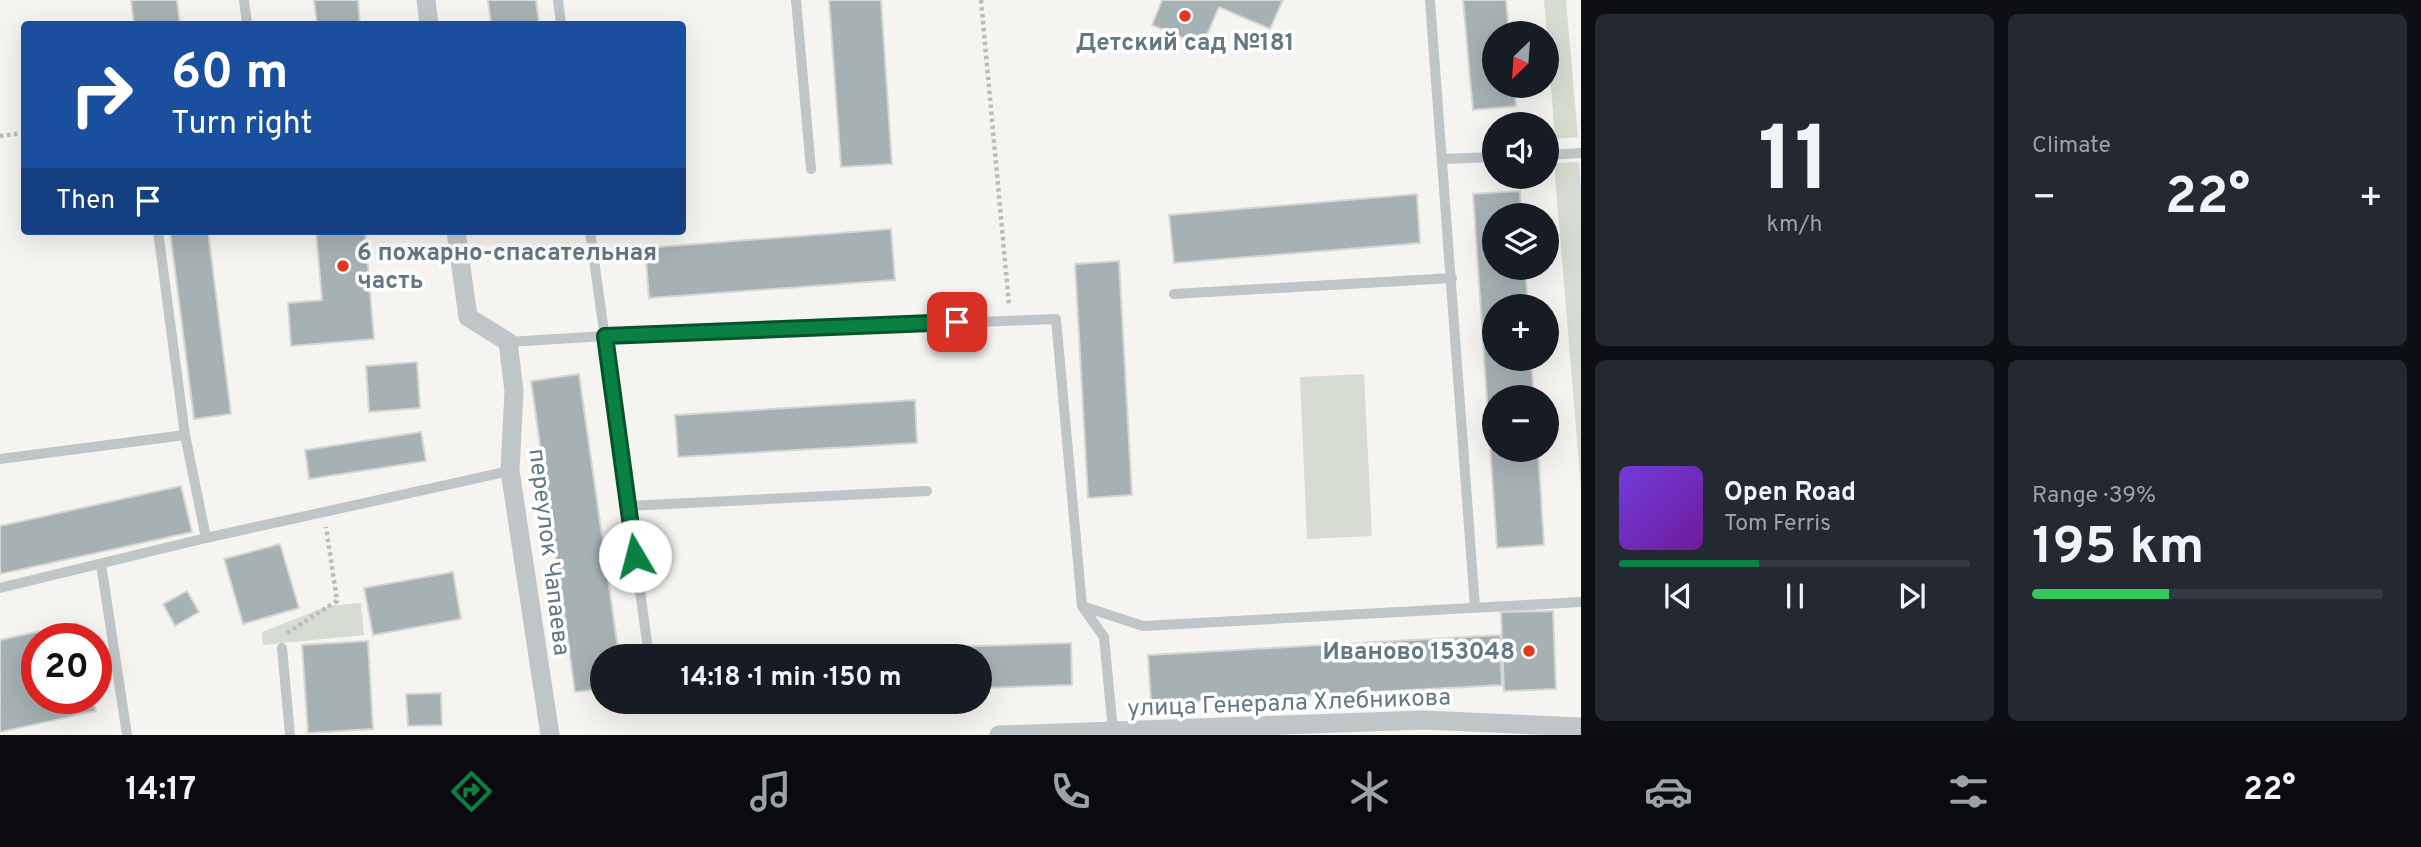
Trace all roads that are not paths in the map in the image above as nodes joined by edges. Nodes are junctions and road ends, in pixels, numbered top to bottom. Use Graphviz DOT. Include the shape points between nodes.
graph roads {
  1 [pos="244,0"];
  2 [pos="426,0"];
  3 [pos="558,0"];
  4 [pos="796,0"];
  5 [pos="1430,0"];
  6 [pos="247,21"];
  7 [pos="429,21"];
  8 [pos="562,21"];
  9 [pos="1581,153"];
  10 [pos="1559,154"];
  11 [pos="1482,157"];
  12 [pos="1443,159"];
  13 [pos="811,169"];
  14 [pos="159,235"];
  15 [pos="457,235"];
  16 [pos="591,235"];
  17 [pos="1451,278"];
  18 [pos="1174,293"];
  19 [pos="605,336"];
  20 [pos="508,342"];
  21 [pos="185,435"];
  22 [pos="0,459"];
  23 [pos="510,471"];
  24 [pos="927,491"];
  25 [pos="628,506"];
  26 [pos="206,538"];
  27 [pos="101,564"];
  28 [pos="0,589"];
  29 [pos="1581,602"];
  30 [pos="1082,606"];
  31 [pos="1475,607"];
  32 [pos="647,644"];
  33 [pos="282,648"];
  34 [pos="1581,727"];
  35 [pos="1113,731"];
  36 [pos="127,735"];
  37 [pos="290,735"];
  38 [pos="550,735"];
  39 [pos="999,735"];
  1 -- 6 [label="lane"];
  2 -- 7 [label="street"];
  3 -- 8 [label="lane"];
  4 -- 13 [label="lane"];
  5 -- 12 [label="lane"];
  9 -- 10 [label="lane"];
  11 -- 12 [label="lane"];
  12 -- 17 [label="lane"];
  14 -- 21 [label="lane"];
  15 -- 20 [label="street" via="468,317"];
  16 -- 19 [label="lane"];
  17 -- 18 [label="lane"];
  17 -- 31 [label="lane"];
  19 -- 20 [label="lane"];
  19 -- 25 [label="lane"];
  19 -- 30 [label="lane" via="1056,318"];
  20 -- 23 [label="street, переулок Чапаева" via="514,390"];
  21 -- 22 [label="lane"];
  21 -- 26 [label="lane"];
  23 -- 26 [label="lane"];
  23 -- 38 [label="street, переулок Чапаева"];
  24 -- 25 [label="lane"];
  25 -- 32 [label="lane"];
  26 -- 27 [label="lane"];
  27 -- 28 [label="lane"];
  27 -- 36 [label="lane"];
  29 -- 31 [label="lane"];
  30 -- 31 [label="lane" via="1143,626"];
  30 -- 35 [label="lane" via="1104,637"];
  33 -- 37 [label="lane"];
  34 -- 35 [label="street, улица Генерала Хлебникова" via="1424,720"];
  35 -- 39 [label="street, улица Генерала Хлебникова"];
}
